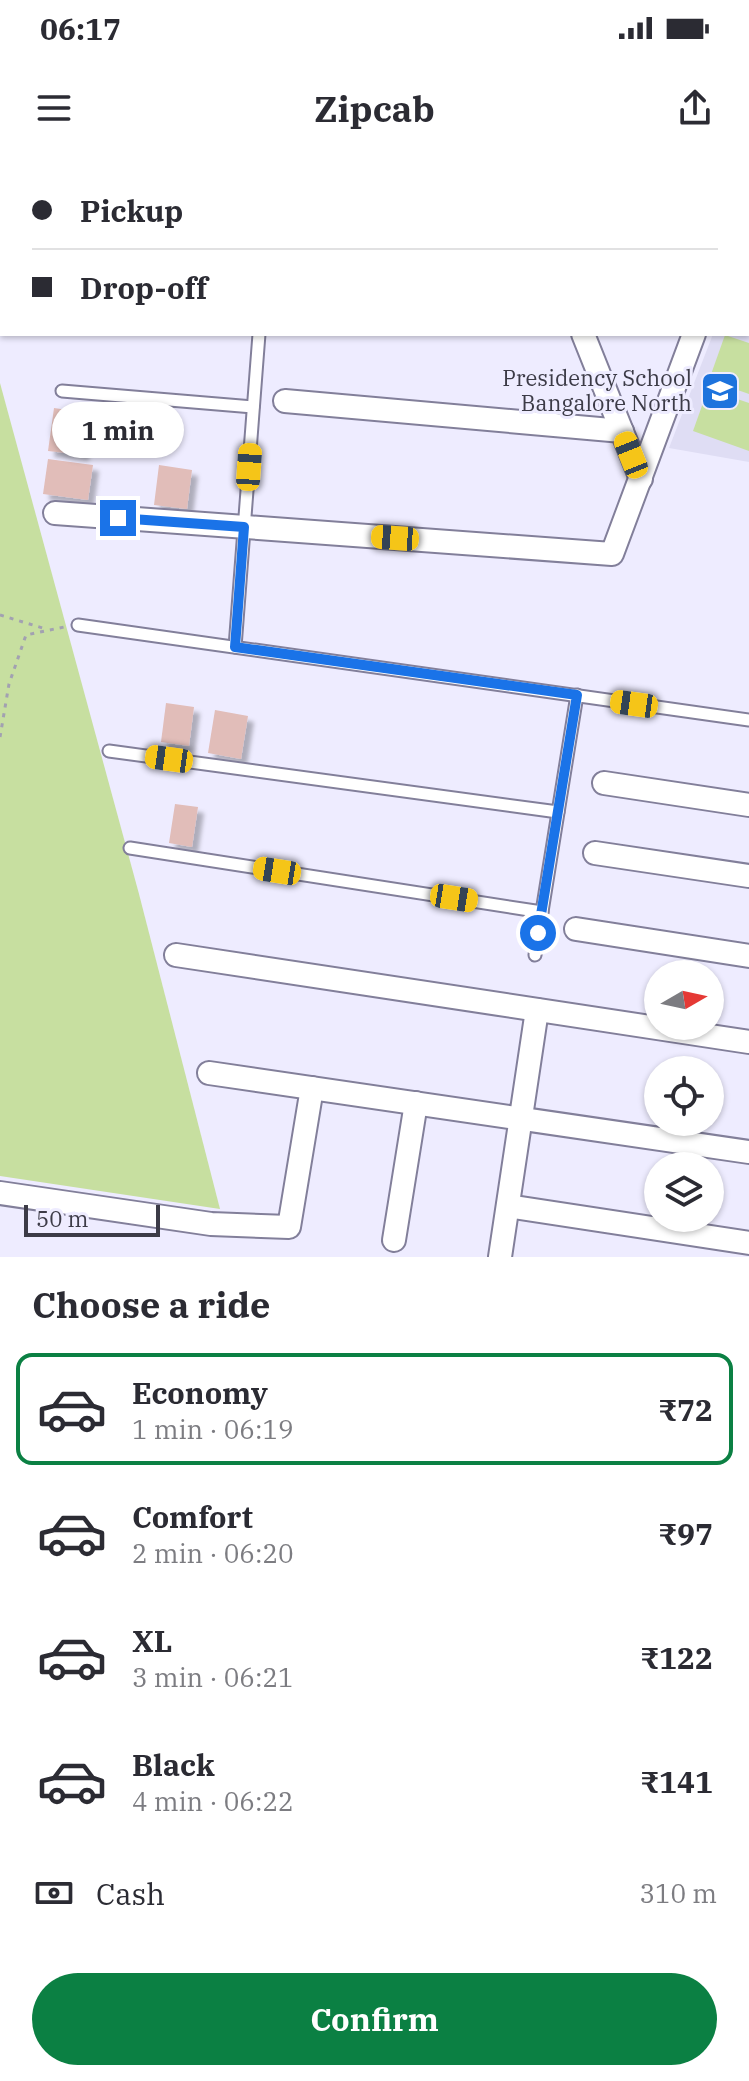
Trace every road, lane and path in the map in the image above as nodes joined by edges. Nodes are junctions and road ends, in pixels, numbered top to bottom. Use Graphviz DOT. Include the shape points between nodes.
graph roads {
  1 [pos="259,336"];
  2 [pos="584,336"];
  3 [pos="693,336"];
  4 [pos="62,391"];
  5 [pos="285,401"];
  6 [pos="253,407"];
  7 [pos="622,431"];
  8 [pos="641,479"];
  9 [pos="55,513"];
  10 [pos="244,527"];
  11 [pos="0,615"];
  12 [pos="78,625"];
  13 [pos="49,630"];
  14 [pos="235,647"];
  15 [pos="577,695"];
  16 [pos="749,720"];
  17 [pos="0,737"];
  18 [pos="109,751"];
  19 [pos="604,783"];
  20 [pos="749,805"];
  21 [pos="558,812"];
  22 [pos="130,848"];
  23 [pos="595,853"];
  24 [pos="749,876"];
  25 [pos="542,912"];
  26 [pos="576,929"];
  27 [pos="176,955"];
  28 [pos="535,955"];
  29 [pos="749,956"];
  30 [pos="537,1010"];
  31 [pos="749,1042"];
  32 [pos="209,1073"];
  33 [pos="312,1088"];
  34 [pos="416,1103"];
  35 [pos="521,1119"];
  36 [pos="749,1152"];
  37 [pos="0,1193"];
  38 [pos="508,1206"];
  39 [pos="394,1240"];
  40 [pos="749,1243"];
  41 [pos="500,1257"];
  1 -- 6 [label="lane"];
  2 -- 7 [label="street"];
  3 -- 8 [label="street"];
  4 -- 6 [label="lane"];
  5 -- 7 [label="street"];
  6 -- 10 [label="lane"];
  7 -- 8 [label="street"];
  8 -- 10 [label="street" via="612,554"];
  9 -- 10 [label="street"];
  10 -- 14 [label="lane"];
  11 -- 13 [label="path"];
  12 -- 13 [label="path"];
  12 -- 14 [label="lane"];
  13 -- 17 [label="path" via="26,635 9,684"];
  14 -- 15 [label="lane"];
  15 -- 16 [label="lane"];
  15 -- 21 [label="lane"];
  18 -- 21 [label="lane"];
  19 -- 20 [label="street"];
  21 -- 25 [label="lane"];
  22 -- 25 [label="lane"];
  23 -- 24 [label="street"];
  25 -- 28 [label="lane"];
  26 -- 29 [label="street"];
  27 -- 30 [label="street"];
  30 -- 31 [label="street"];
  30 -- 35 [label="street"];
  32 -- 33 [label="street"];
  33 -- 34 [label="street"];
  33 -- 37 [label="street" via="289,1227 211,1224"];
  34 -- 35 [label="street"];
  34 -- 39 [label="street"];
  35 -- 36 [label="street"];
  35 -- 38 [label="street"];
  38 -- 40 [label="street"];
  38 -- 41 [label="street"];
}
